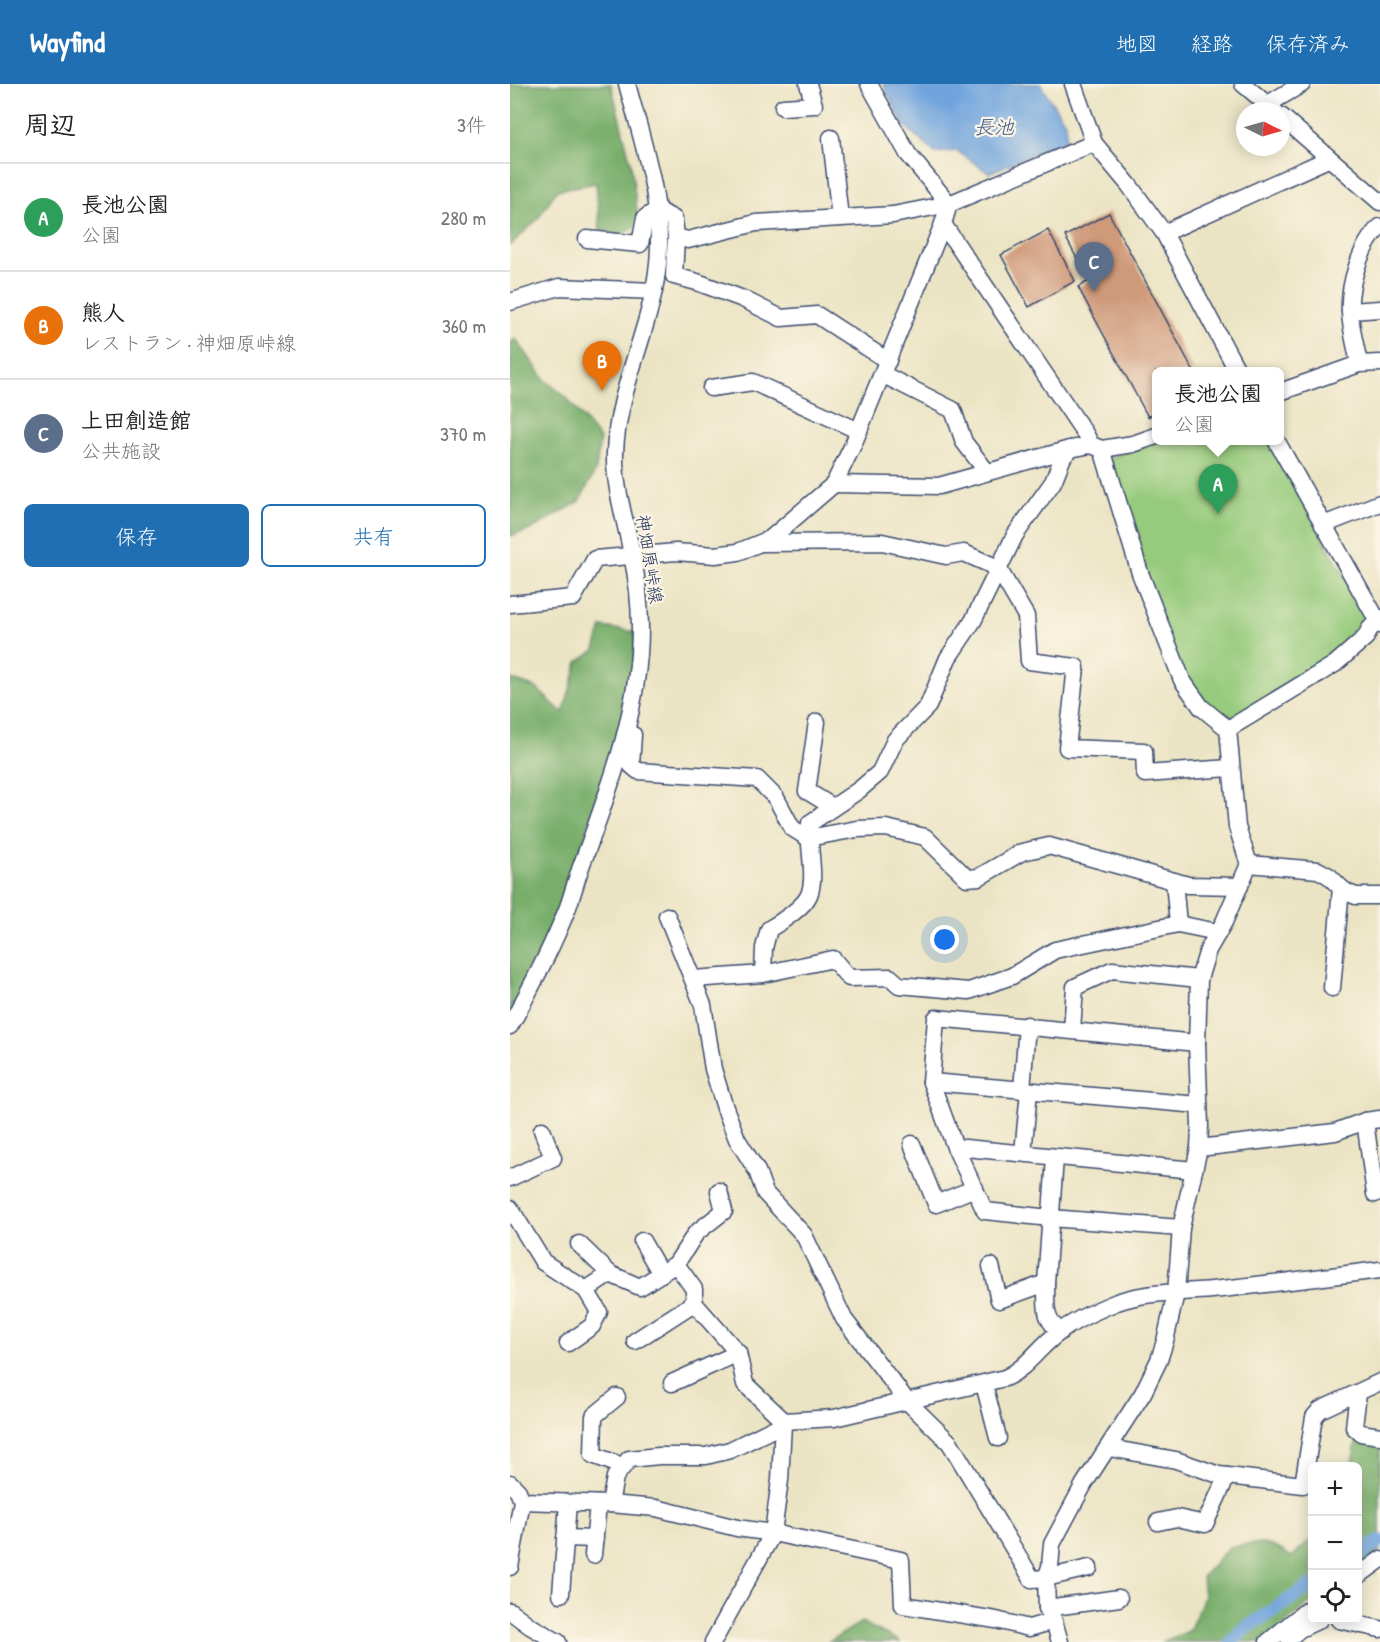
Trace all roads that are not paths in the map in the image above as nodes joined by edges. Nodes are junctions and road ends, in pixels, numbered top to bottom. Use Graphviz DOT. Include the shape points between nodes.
graph roads {
  1 [pos="627,84"];
  2 [pos="808,84"];
  3 [pos="869,84"];
  4 [pos="1073,84"];
  5 [pos="1243,84"];
  6 [pos="1302,84"];
  7 [pos="1264,102"];
  8 [pos="1279,102"];
  9 [pos="783,107"];
  10 [pos="1290,124"];
  11 [pos="831,138"];
  12 [pos="1094,143"];
  13 [pos="1328,159"];
  14 [pos="1380,202"];
  15 [pos="949,204"];
  16 [pos="657,210"];
  17 [pos="840,218"];
  18 [pos="943,224"];
  19 [pos="1380,227"];
  20 [pos="1164,233"];
  21 [pos="676,237"];
  22 [pos="587,239"];
  23 [pos="654,291"];
  24 [pos="510,302"];
  25 [pos="1380,309"];
  26 [pos="1350,311"];
  27 [pos="1359,363"];
  28 [pos="1380,363"];
  29 [pos="885,367"];
  30 [pos="1235,367"];
  31 [pos="711,388"];
  32 [pos="1284,391"];
  33 [pos="859,431"];
  34 [pos="1152,437"];
  35 [pos="1278,445"];
  36 [pos="1096,447"];
  37 [pos="1070,449"];
  38 [pos="987,472"];
  39 [pos="834,484"];
  40 [pos="1380,503"];
  41 [pos="1323,525"];
  42 [pos="762,543"];
  43 [pos="633,556"];
  44 [pos="998,568"];
  45 [pos="510,604"];
  46 [pos="1379,622"];
  47 [pos="817,722"];
  48 [pos="1228,729"];
  49 [pos="625,731"];
  50 [pos="1230,768"];
  51 [pos="833,807"];
  52 [pos="808,838"];
  53 [pos="1249,864"];
  54 [pos="1174,881"];
  55 [pos="1240,886"];
  56 [pos="1341,888"];
  57 [pos="1380,896"];
  58 [pos="667,916"];
  59 [pos="1178,924"];
  60 [pos="1217,932"];
  61 [pos="763,974"];
  62 [pos="693,979"];
  63 [pos="1200,979"];
  64 [pos="1332,988"];
  65 [pos="1027,1025"];
  66 [pos="510,1026"];
  67 [pos="1072,1030"];
  68 [pos="1197,1043"];
  69 [pos="931,1082"];
  70 [pos="1025,1091"];
  71 [pos="1199,1105"];
  72 [pos="1373,1120"];
  73 [pos="543,1130"];
  74 [pos="912,1144"];
  75 [pos="955,1147"];
  76 [pos="1198,1148"];
  77 [pos="1023,1153"];
  78 [pos="1055,1158"];
  79 [pos="1194,1170"];
  80 [pos="510,1178"];
  81 [pos="975,1188"];
  82 [pos="719,1191"];
  83 [pos="1376,1194"];
  84 [pos="510,1208"];
  85 [pos="1050,1218"];
  86 [pos="1181,1228"];
  87 [pos="642,1241"];
  88 [pos="579,1244"];
  89 [pos="676,1264"];
  90 [pos="991,1266"];
  91 [pos="1380,1270"];
  92 [pos="610,1274"];
  93 [pos="661,1274"];
  94 [pos="1046,1283"];
  95 [pos="586,1290"];
  96 [pos="1176,1293"];
  97 [pos="694,1303"];
  98 [pos="1061,1331"];
  99 [pos="635,1341"];
  100 [pos="568,1343"];
  101 [pos="738,1353"];
  102 [pos="1380,1382"];
  103 [pos="672,1383"];
  104 [pos="984,1384"];
  105 [pos="1358,1393"];
  106 [pos="617,1397"];
  107 [pos="907,1401"];
  108 [pos="784,1422"];
  109 [pos="1380,1436"];
  110 [pos="998,1438"];
  111 [pos="1109,1448"];
  112 [pos="622,1466"];
  113 [pos="1227,1476"];
  114 [pos="510,1483"];
  115 [pos="522,1502"];
  116 [pos="568,1503"];
  117 [pos="604,1504"];
  118 [pos="1158,1522"];
  119 [pos="773,1533"];
  120 [pos="565,1538"];
  121 [pos="1380,1560"];
  122 [pos="510,1567"];
  123 [pos="1089,1568"];
  124 [pos="1362,1573"];
  125 [pos="1046,1578"];
  126 [pos="561,1594"];
  127 [pos="1119,1598"];
  128 [pos="1308,1609"];
  129 [pos="510,1611"];
  130 [pos="1050,1614"];
  131 [pos="1310,1624"];
  132 [pos="1357,1624"];
  133 [pos="1380,1629"];
  134 [pos="558,1642"];
  135 [pos="713,1642"];
  136 [pos="1060,1642"];
  137 [pos="1268,1642"];
  138 [pos="1285,1642"];
  1 -- 16 [label="street, 神畑原峠線"];
  2 -- 9 [label="street" via="814,105"];
  3 -- 15 [label="street" via="908,154"];
  4 -- 12 [label="street"];
  5 -- 7 [label="street"];
  6 -- 8 [label="street"];
  10 -- 13 [label="street"];
  11 -- 17 [label="street"];
  12 -- 15 [label="street"];
  12 -- 20 [label="street"];
  13 -- 14 [label="street"];
  13 -- 20 [label="street"];
  15 -- 17 [label="street" via="893,215"];
  15 -- 18 [label="street"];
  16 -- 21 [label="street" via="675,219"];
  16 -- 22 [label="street" via="645,218 640,244"];
  16 -- 23 [label="street, 神畑原峠線" via="658,270"];
  17 -- 21 [label="street" via="756,223 688,240"];
  18 -- 29 [label="street"];
  18 -- 36 [label="street"];
  19 -- 26 [label="street" via="1367,242 1356,266"];
  20 -- 30 [label="street"];
  21 -- 29 [label="street" via="674,276 743,299 781,318 817,315"];
  23 -- 24 [label="street" via="559,286"];
  23 -- 43 [label="street, 神畑原峠線" via="624,397 615,454 616,482"];
  25 -- 26 [label="street"];
  26 -- 27 [label="street"];
  27 -- 28 [label="street"];
  27 -- 32 [label="street"];
  29 -- 33 [label="street"];
  29 -- 38 [label="street" via="953,410 964,442"];
  31 -- 33 [label="street" via="753,382"];
  33 -- 39 [label="street"];
  34 -- 36 [label="street" via="1133,444"];
  35 -- 41 [label="street"];
  36 -- 37 [label="street"];
  36 -- 48 [label="street" via="1182,680 1201,707"];
  37 -- 38 [label="street"];
  37 -- 44 [label="street"];
  38 -- 39 [label="street" via="939,486"];
  39 -- 42 [label="street"];
  40 -- 41 [label="street"];
  41 -- 46 [label="street"];
  42 -- 43 [label="street" via="715,555 676,552"];
  42 -- 44 [label="street" via="882,542 946,556 964,554"];
  43 -- 45 [label="street" via="595,559 573,598"];
  43 -- 49 [label="street, 神畑原峠線" via="639,653 634,702"];
  44 -- 50 [label="street" via="1026,616 1029,662 1076,667 1067,748 1144,751 1145,774"];
  44 -- 51 [label="street" via="973,621 948,658 928,706 895,740 880,772"];
  46 -- 48 [label="street" via="1335,664"];
  47 -- 51 [label="street" via="807,790"];
  48 -- 50 [label="street"];
  49 -- 52 [label="street" via="633,735 631,765 638,771 757,779 776,798 792,828"];
  49 -- 66 [label="street, 神畑原峠線" via="608,794 567,908"];
  50 -- 53 [label="street" via="1237,827"];
  51 -- 52 [label="street" via="810,823"];
  52 -- 54 [label="street" via="886,828 925,837 968,878 979,877 1022,852 1049,846"];
  52 -- 61 [label="street" via="812,880 808,897 769,929"];
  53 -- 55 [label="street"];
  53 -- 56 [label="street" via="1318,870"];
  54 -- 55 [label="street"];
  54 -- 59 [label="street"];
  55 -- 60 [label="street"];
  56 -- 57 [label="street" via="1356,896"];
  56 -- 64 [label="street"];
  58 -- 62 [label="street"];
  59 -- 60 [label="street"];
  59 -- 61 [label="street" via="1055,950 1012,976 969,991 899,985 890,977 849,978 833,959"];
  60 -- 63 [label="street"];
  61 -- 62 [label="street"];
  62 -- 107 [label="street" via="703,1005 713,1069 737,1139 757,1171 765,1193 804,1235 844,1319"];
  63 -- 67 [label="street" via="1112,970 1076,987"];
  63 -- 68 [label="street"];
  65 -- 67 [label="street"];
  65 -- 69 [label="street" via="936,1018"];
  65 -- 70 [label="street"];
  67 -- 68 [label="street"];
  68 -- 71 [label="street"];
  69 -- 70 [label="street"];
  69 -- 75 [label="street"];
  70 -- 71 [label="street"];
  70 -- 77 [label="street"];
  71 -- 76 [label="street"];
  72 -- 76 [label="street" via="1335,1132"];
  72 -- 83 [label="street"];
  73 -- 80 [label="street" via="553,1158"];
  74 -- 81 [label="street" via="936,1204"];
  75 -- 77 [label="street"];
  75 -- 81 [label="street"];
  76 -- 79 [label="street"];
  77 -- 78 [label="street"];
  78 -- 79 [label="street"];
  78 -- 85 [label="street"];
  79 -- 86 [label="street"];
  81 -- 85 [label="street" via="985,1211"];
  82 -- 89 [label="street" via="724,1211 696,1233"];
  84 -- 95 [label="street" via="543,1262"];
  85 -- 86 [label="street"];
  85 -- 94 [label="street"];
  86 -- 96 [label="street"];
  87 -- 93 [label="street"];
  88 -- 92 [label="street"];
  89 -- 93 [label="street"];
  89 -- 97 [label="street" via="694,1289"];
  90 -- 94 [label="street" via="999,1300"];
  91 -- 96 [label="street"];
  92 -- 93 [label="street" via="640,1287"];
  92 -- 95 [label="street"];
  94 -- 98 [label="street" via="1047,1317 1050,1325"];
  95 -- 100 [label="street" via="599,1312 592,1326"];
  96 -- 98 [label="street" via="1147,1294 1119,1302"];
  96 -- 111 [label="street" via="1159,1360"];
  97 -- 99 [label="street"];
  97 -- 101 [label="street"];
  98 -- 104 [label="street" via="1019,1372"];
  101 -- 103 [label="street"];
  101 -- 108 [label="street" via="745,1384"];
  102 -- 105 [label="street"];
  104 -- 107 [label="street"];
  104 -- 110 [label="street"];
  105 -- 109 [label="street" via="1354,1427 1360,1433"];
  105 -- 113 [label="street" via="1320,1410 1314,1417 1303,1485"];
  106 -- 112 [label="street" via="594,1416 593,1455"];
  107 -- 108 [label="street" via="834,1418"];
  107 -- 125 [label="street" via="950,1443 1032,1579"];
  108 -- 112 [label="street" via="730,1450 706,1456 629,1459"];
  108 -- 119 [label="street"];
  111 -- 113 [label="street" via="1176,1460"];
  111 -- 125 [label="street" via="1084,1484 1052,1544"];
  112 -- 117 [label="street"];
  113 -- 118 [label="street" via="1205,1524 1177,1518"];
  114 -- 115 [label="street"];
  115 -- 116 [label="street"];
  115 -- 122 [label="street"];
  116 -- 117 [label="street"];
  116 -- 120 [label="street"];
  117 -- 119 [label="street" via="656,1508"];
  117 -- 120 [label="street" via="594,1547"];
  119 -- 130 [label="street" via="901,1560 903,1605 1029,1628"];
  119 -- 135 [label="street"];
  120 -- 126 [label="street"];
  121 -- 124 [label="street"];
  123 -- 125 [label="street"];
  125 -- 130 [label="street"];
  127 -- 130 [label="street"];
  128 -- 137 [label="street"];
  129 -- 134 [label="street"];
  130 -- 136 [label="street"];
  131 -- 138 [label="street"];
  132 -- 133 [label="street"];
}
